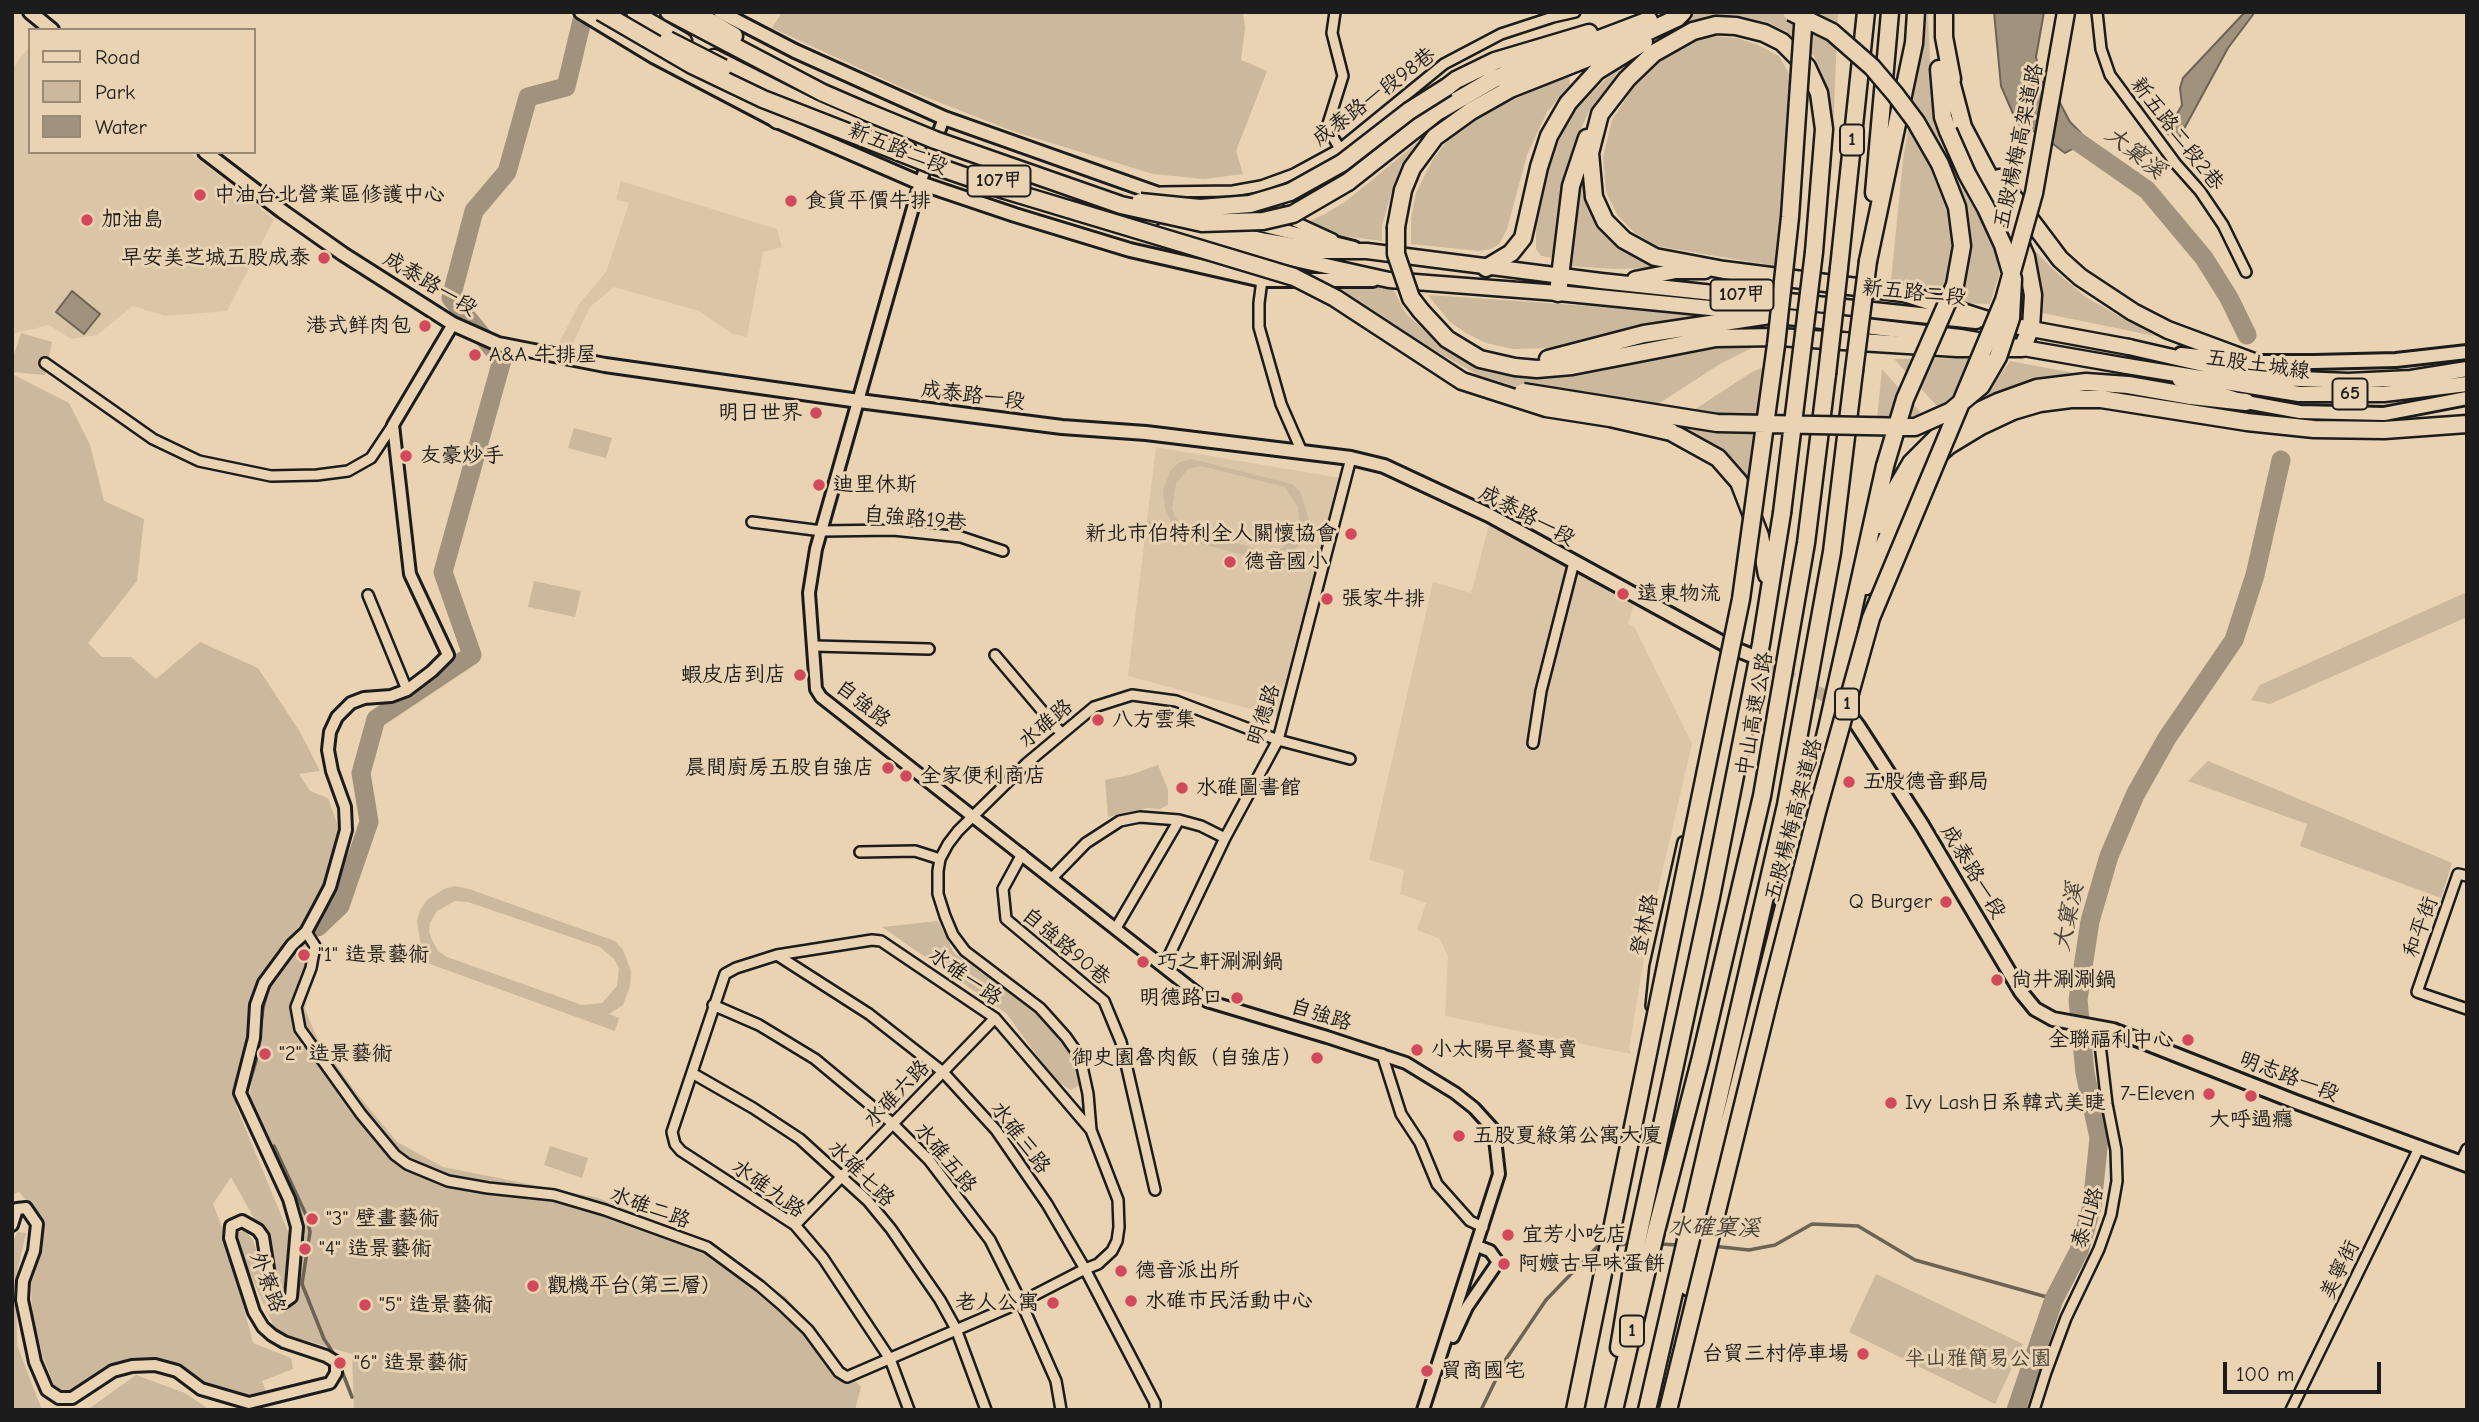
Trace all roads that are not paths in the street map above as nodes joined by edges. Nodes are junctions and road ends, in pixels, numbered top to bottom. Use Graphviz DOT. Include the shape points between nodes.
graph roads {
  1 [pos="581,12"];
  2 [pos="601,12"];
  3 [pos="620,12"];
  4 [pos="634,12"];
  5 [pos="658,12"];
  6 [pos="669,12"];
  7 [pos="693,12"];
  8 [pos="720,12"];
  9 [pos="1335,12"];
  10 [pos="1575,12"];
  11 [pos="1644,12"];
  12 [pos="1791,12"];
  13 [pos="1804,12"];
  14 [pos="1866,12"];
  15 [pos="1890,12"];
  16 [pos="1916,12"];
  17 [pos="1938,12"];
  18 [pos="1944,12"];
  19 [pos="2066,12"];
  20 [pos="2097,12"];
  21 [pos="37,14"];
  22 [pos="1553,14"];
  23 [pos="1677,14"];
  24 [pos="50,28"];
  25 [pos="684,41"];
  26 [pos="1948,70"];
  27 [pos="867,112"];
  28 [pos="1600,114"];
  29 [pos="944,118"];
  30 [pos="777,121"];
  31 [pos="860,135"];
  32 [pos="1340,149"];
  33 [pos="931,151"];
  34 [pos="208,154"];
  35 [pos="1294,174"];
  36 [pos="920,183"];
  37 [pos="1075,189"];
  38 [pos="1151,193"];
  39 [pos="1343,245"];
  40 [pos="1367,251"];
  41 [pos="1868,261"];
  42 [pos="1248,262"];
  43 [pos="1486,268"];
  44 [pos="1724,270"];
  45 [pos="2246,272"];
  46 [pos="1561,276"];
  47 [pos="1262,280"];
  48 [pos="1389,280"];
  49 [pos="1618,282"];
  50 [pos="1558,293"];
  51 [pos="1770,315"];
  52 [pos="1997,323"];
  53 [pos="453,324"];
  54 [pos="2031,328"];
  55 [pos="1459,347"];
  56 [pos="2129,347"];
  57 [pos="2022,348"];
  58 [pos="2462,353"];
  59 [pos="2254,362"];
  60 [pos="45,363"];
  61 [pos="2127,366"];
  62 [pos="2467,369"];
  63 [pos="2236,378"];
  64 [pos="2467,384"];
  65 [pos="2467,398"];
  66 [pos="859,401"];
  67 [pos="2246,402"];
  68 [pos="2467,424"];
  69 [pos="393,425"];
  70 [pos="1302,452"];
  71 [pos="1351,458"];
  72 [pos="752,522"];
  73 [pos="822,531"];
  74 [pos="1003,551"];
  75 [pos="1574,562"];
  76 [pos="368,595"];
  77 [pos="814,646"];
  78 [pos="1728,646"];
  79 [pos="929,649"];
  80 [pos="1756,649"];
  81 [pos="995,655"];
  82 [pos="1843,659"];
  83 [pos="407,690"];
  84 [pos="1840,704"];
  85 [pos="1061,733"];
  86 [pos="1278,740"];
  87 [pos="1533,743"];
  88 [pos="1350,759"];
  89 [pos="972,815"];
  90 [pos="1179,820"];
  91 [pos="1226,838"];
  92 [pos="860,852"];
  93 [pos="1022,854"];
  94 [pos="940,859"];
  95 [pos="2463,875"];
  96 [pos="1052,878"];
  97 [pos="1116,928"];
  98 [pos="306,932"];
  99 [pos="777,955"];
  100 [pos="1164,966"];
  101 [pos="713,1005"];
  102 [pos="2467,1009"];
  103 [pos="995,1018"];
  104 [pos="2053,1019"];
  105 [pos="2098,1027"];
  106 [pos="1382,1054"];
  107 [pos="943,1072"];
  108 [pos="692,1073"];
  109 [pos="892,1123"];
  110 [pos="1091,1130"];
  111 [pos="2420,1146"];
  112 [pos="2467,1149"];
  113 [pos="2464,1163"];
  114 [pos="843,1178"];
  115 [pos="1155,1190"];
  116 [pos="1611,1215"];
  117 [pos="12,1226"];
  118 [pos="795,1226"];
  119 [pos="1483,1227"];
  120 [pos="1649,1229"];
  121 [pos="1695,1234"];
  122 [pos="1477,1246"];
  123 [pos="1690,1255"];
  124 [pos="1085,1269"];
  125 [pos="1021,1302"];
  126 [pos="956,1329"];
  127 [pos="890,1359"];
  128 [pos="1436,1371"];
  129 [pos="909,1410"];
  130 [pos="986,1410"];
  131 [pos="1061,1410"];
  132 [pos="1155,1410"];
  133 [pos="1423,1410"];
  134 [pos="1575,1410"];
  135 [pos="1613,1410"];
  136 [pos="1647,1410"];
  137 [pos="1657,1410"];
  138 [pos="1668,1410"];
  139 [pos="2034,1410"];
  140 [pos="2291,1410"];
  1 -- 30 [label="main road, 新五路二段 / 107甲" via="690,77"];
  2 -- 31 [label="highway, bridge" via="692,65 763,99"];
  3 -- 31 [label="highway, bridge" via="767,92"];
  4 -- 25 [label="main road, 新五路二段 / 107甲"];
  5 -- 33 [label="main road, 新五路二段 / 107甲"];
  6 -- 27 [label="highway"];
  7 -- 27 [label="highway"];
  8 -- 29 [label="main road, 新五路二段 / 107甲"];
  9 -- 32 [label="street" via="1332,33 1343,76 1327,127"];
  10 -- 22 [label="street, 成泰路一段98巷"];
  11 -- 37 [label="highway, bridge" via="1495,61 1456,80 1342,163 1290,192 1250,204 1200,208"];
  12 -- 82 [label="highway, bridge" via="1832,32 1872,67 1916,122 1957,207 1962,246 1955,285 1905,399 1885,466"];
  13 -- 134 [label="highway, 1, bridge" via="1790,217 1741,599"];
  14 -- 120 [label="highway, 中山高速公路 / 1, bridge" via="1806,543 1762,796 1700,1061"];
  15 -- 41 [label="highway, 1"];
  16 -- 41 [label="highway, 1" via="1914,43"];
  17 -- 42 [label="highway, bridge" via="1941,102 1948,131 2003,245 2013,279 2011,318 1998,357 1981,386 1951,411 1915,427 1717,423 1519,391 1440,362 1340,294 1296,271"];
  18 -- 26 [label="highway"];
  19 -- 138 [label="highway, 五股楊梅高架道路 / 1, bridge" via="2034,193 2004,300 1868,631 1817,812"];
  20 -- 45 [label="street, 新五路二段2巷" via="2109,75 2208,202"];
  21 -- 24 [label="main road"];
  22 -- 32 [label="street, 成泰路一段98巷" via="1501,34 1444,64"];
  23 -- 37 [label="highway, bridge" via="1494,79 1437,111 1348,182 1293,214 1263,221 1202,223 1121,205"];
  23 -- 43 [label="highway" via="1597,71 1567,103 1542,157 1523,238 1511,253"];
  23 -- 55 [label="highway, bridge" via="1471,111 1435,137 1412,168 1403,190 1396,254 1411,298"];
  25 -- 30 [label="main road"];
  25 -- 33 [label="main road, 新五路二段 / 107甲" via="792,98"];
  26 -- 54 [label="highway" via="1963,127 2026,257 2033,295"];
  26 -- 59 [label="highway" via="1993,170 2060,259 2133,312"];
  27 -- 37 [label="highway, bridge"];
  28 -- 44 [label="highway" via="1590,153 1594,197 1605,221 1624,240 1654,257"];
  28 -- 46 [label="highway" via="1583,144 1571,186"];
  28 -- 80 [label="highway, bridge" via="1654,52 1693,31 1716,25 1764,33 1782,42 1807,67 1819,93 1824,129 1814,252 1782,513"];
  29 -- 33 [label="street, 自強路"];
  29 -- 38 [label="main road, 新五路二段 / 107甲"];
  30 -- 36 [label="main road, 新五路二段 / 107甲"];
  31 -- 42 [label="highway, bridge" via="1005,190"];
  32 -- 35 [label="street, 成泰路一段98巷"];
  33 -- 36 [label="street, 自強路"];
  33 -- 40 [label="main road, 新五路二段 / 107甲" via="1182,222 1312,249"];
  33 -- 48 [label="main road, 新五路二段 / 107甲" via="1016,188 1178,234"];
  34 -- 53 [label="main road, 成泰路一段" via="323,240"];
  35 -- 38 [label="street, 成泰路一段98巷" via="1233,191"];
  35 -- 39 [label="street" via="1287,200 1290,215"];
  36 -- 47 [label="main road, 新五路二段 / 107甲" via="1130,250"];
  36 -- 66 [label="street, 自強路"];
  38 -- 39 [label="main road, 新五路二段 / 107甲"];
  39 -- 40 [label="main road, 新五路二段 / 107甲"];
  40 -- 43 [label="main road, 新五路二段 / 107甲"];
  41 -- 121 [label="highway, 1, bridge" via="1832,552 1786,804"];
  42 -- 80 [label="highway, bridge" via="1326,293 1462,381 1546,408 1671,432 1718,458 1740,482 1767,565 1766,606"];
  43 -- 46 [label="main road, 新五路二段 / 107甲"];
  44 -- 49 [label="main road" via="1676,271"];
  44 -- 52 [label="highway" via="1904,293"];
  46 -- 49 [label="main road, 新五路二段 / 107甲"];
  46 -- 50 [label="highway"];
  47 -- 48 [label="main road, 新五路二段 / 107甲"];
  47 -- 70 [label="street" via="1259,327 1281,404"];
  48 -- 50 [label="main road, 新五路二段 / 107甲"];
  49 -- 52 [label="main road, 新五路二段 / 107甲"];
  50 -- 51 [label="main road, 新五路二段 / 107甲"];
  51 -- 55 [label="highway" via="1644,334 1556,359 1530,360"];
  51 -- 57 [label="main road, 新五路二段 / 107甲"];
  52 -- 54 [label="main road, 新五路二段 / 107甲"];
  53 -- 66 [label="main road, 成泰路一段" via="498,344 563,357"];
  53 -- 69 [label="street"];
  54 -- 56 [label="main road, 新五路二段 / 107甲"];
  54 -- 57 [label="highway"];
  55 -- 57 [label="highway" via="1480,359 1537,369 1716,338"];
  56 -- 59 [label="main road, 新五路二段 / 107甲"];
  56 -- 63 [label="main road, 五股土城線 / 65"];
  57 -- 61 [label="main road, 新五路二段 / 107甲"];
  58 -- 59 [label="main road, 新五路二段 / 107甲" via="2396,360"];
  60 -- 69 [label="street" via="153,439 198,461 271,476 348,471 371,458"];
  61 -- 63 [label="main road, 五股土城線 / 65"];
  61 -- 67 [label="main road, 新五路二段 / 107甲"];
  62 -- 63 [label="main road, 五股土城線 / 65" via="2348,381"];
  63 -- 64 [label="main road, 五股土城線 / 65" via="2299,394 2384,394"];
  65 -- 67 [label="main road, 新五路二段 / 107甲" via="2371,414 2300,412"];
  66 -- 70 [label="main road, 成泰路一段"];
  66 -- 73 [label="street, 自強路"];
  67 -- 82 [label="highway" via="2086,382 2037,388 1964,418 1911,463 1894,492"];
  68 -- 82 [label="highway" via="2314,429 2071,399 2013,411 1948,446 1923,469 1888,530"];
  69 -- 83 [label="street" via="410,574 448,655"];
  70 -- 71 [label="main road, 成泰路一段"];
  71 -- 75 [label="main road, 成泰路一段" via="1384,466 1489,515"];
  71 -- 86 [label="street, 明德路"];
  72 -- 73 [label="street, 自強路19巷"];
  73 -- 74 [label="street, 自強路19巷" via="893,530 961,537"];
  73 -- 77 [label="street, 自強路" via="809,593"];
  75 -- 78 [label="main road, 成泰路一段"];
  75 -- 87 [label="street" via="1541,691"];
  76 -- 83 [label="street"];
  77 -- 79 [label="street"];
  77 -- 89 [label="street, 自強路" via="816,689 821,697"];
  78 -- 80 [label="main road, 成泰路一段"];
  78 -- 116 [label="street, 登林路" via="1655,967 1648,1027"];
  80 -- 120 [label="highway"];
  81 -- 85 [label="street"];
  82 -- 121 [label="highway" via="1795,863"];
  83 -- 98 [label="street" via="351,703 330,732 328,750 345,807 346,830 330,887"];
  84 -- 104 [label="main road, 成泰路一段" via="1922,825 2021,992 2035,1009"];
  85 -- 86 [label="street, 水碓路" via="1094,707 1132,695 1176,701"];
  85 -- 89 [label="street, 水碓路"];
  86 -- 88 [label="street, 水碓路"];
  86 -- 91 [label="street, 明德路"];
  89 -- 93 [label="street, 自強路"];
  89 -- 94 [label="street"];
  90 -- 91 [label="street"];
  90 -- 96 [label="street" via="1140,817 1120,821 1086,843"];
  90 -- 97 [label="street"];
  91 -- 100 [label="street, 明德路"];
  92 -- 94 [label="street" via="915,851"];
  93 -- 96 [label="street, 自強路"];
  93 -- 115 [label="street, 自強路90巷" via="1003,890 1006,919 1104,1000 1121,1042"];
  94 -- 110 [label="street, 水碓一路" via="938,894 953,935 965,951 1040,1008 1080,1057"];
  95 -- 102 [label="street, 和平街" via="2417,992"];
  96 -- 97 [label="street, 自強路"];
  97 -- 100 [label="street, 自強路"];
  98 -- 117 [label="street, 外寮路" via="264,983 240,1093 289,1199 297,1227 291,1297 277,1301 272,1294 263,1237 253,1225 242,1221 231,1226 230,1238 263,1327 284,1342 336,1362 330,1383 249,1403 201,1389 177,1371 155,1365 132,1366 113,1371 72,1398 59,1398 47,1390 35,1362 22,1300 37,1224 26,1208 17,1209"];
  98 -- 127 [label="street, 水碓二路" via="315,946 296,1007 300,1029 380,1139 407,1164 448,1181 554,1195 707,1247 808,1329 847,1377"];
  99 -- 101 [label="street, 水碓一路" via="724,974"];
  99 -- 103 [label="street, 水碓一路" via="881,941"];
  99 -- 107 [label="street, 水碓三路" via="869,1014"];
  100 -- 106 [label="street, 自強路" via="1207,1001"];
  101 -- 108 [label="street"];
  101 -- 109 [label="street, 水碓五路" via="759,1025 815,1059"];
  103 -- 107 [label="street, 水碓六路"];
  103 -- 110 [label="street, 水碓一路"];
  104 -- 105 [label="main road, 明志路一段"];
  105 -- 111 [label="main road, 明志路一段"];
  105 -- 139 [label="street, 泰山路" via="2117,1181 2099,1249 2066,1318"];
  106 -- 119 [label="street" via="1401,1114 1420,1143 1437,1184 1470,1221"];
  106 -- 119 [label="street, 自強路" via="1455,1093 1494,1130 1499,1174"];
  107 -- 109 [label="street, 水碓六路"];
  107 -- 124 [label="street, 水碓三路" via="996,1130"];
  108 -- 114 [label="street, 水碓七路" via="800,1139"];
  108 -- 118 [label="street, 水碓九路" via="672,1132 675,1143"];
  109 -- 114 [label="street, 水碓六路"];
  109 -- 125 [label="street, 水碓五路" via="929,1160 989,1240"];
  110 -- 124 [label="street, 水碓一路" via="1118,1200 1119,1227 1112,1251"];
  111 -- 113 [label="main road, 明志路一段"];
  111 -- 140 [label="street, 美寧街"];
  112 -- 113 [label="street"];
  114 -- 118 [label="street, 水碓六路"];
  114 -- 126 [label="street, 水碓七路" via="891,1229"];
  118 -- 127 [label="street, 水碓九路" via="823,1258"];
  119 -- 122 [label="street, 自強路"];
  120 -- 135 [label="highway, 中山高速公路 / 1"];
  121 -- 123 [label="highway, 1"];
  122 -- 128 [label="street"];
  122 -- 128 [label="street" via="1490,1251 1499,1262 1467,1307"];
  123 -- 136 [label="highway, 1"];
  123 -- 137 [label="highway"];
  124 -- 125 [label="street, 水碓二路"];
  124 -- 132 [label="street, 水碓三路"];
  125 -- 126 [label="street, 水碓二路"];
  125 -- 131 [label="street, 水碓五路" via="1056,1381"];
  126 -- 127 [label="street, 水碓二路"];
  126 -- 130 [label="street, 水碓七路"];
  127 -- 129 [label="street, 水碓九路"];
  128 -- 133 [label="street"];
}
